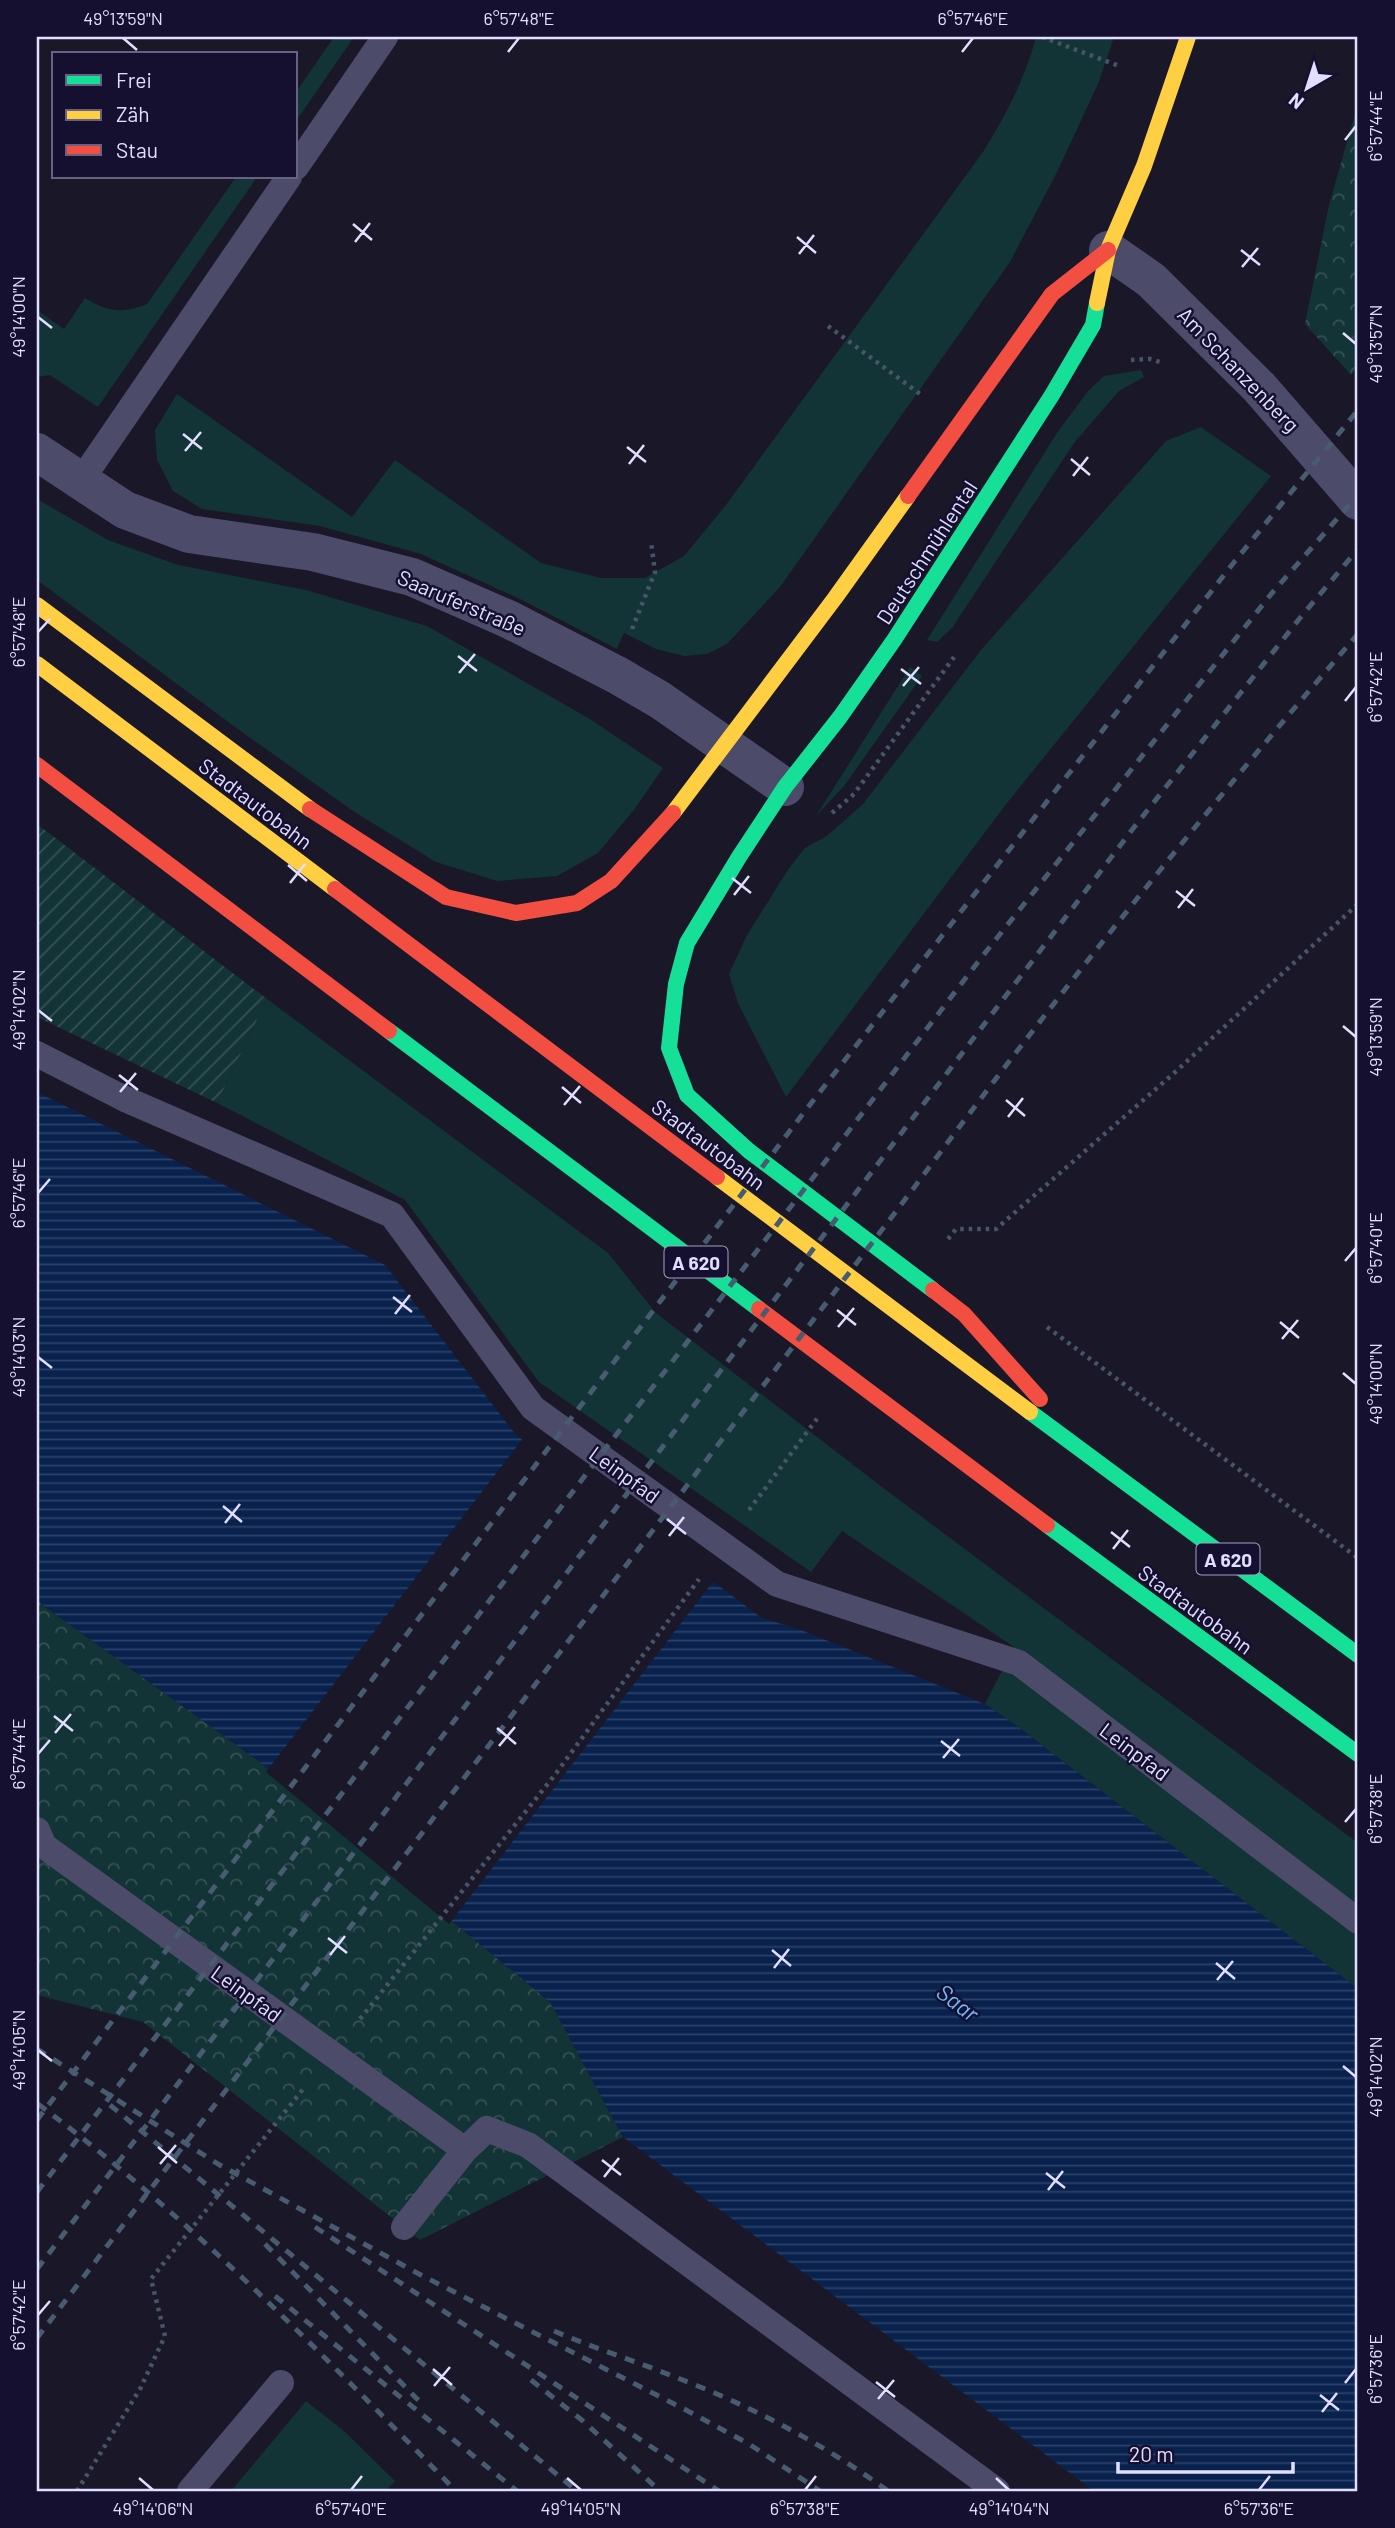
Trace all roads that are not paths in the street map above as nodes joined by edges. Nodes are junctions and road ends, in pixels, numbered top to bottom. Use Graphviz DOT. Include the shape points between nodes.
graph roads {
  1 [pos="385,37"];
  2 [pos="1188,37"];
  3 [pos="298,164"];
  4 [pos="288,178"];
  5 [pos="1108,250"];
  6 [pos="37,452"];
  7 [pos="80,482"];
  8 [pos="1358,502"];
  9 [pos="37,605"];
  10 [pos="37,664"];
  11 [pos="724,744"];
  12 [pos="37,765"];
  13 [pos="785,787"];
  14 [pos="37,1054"];
  15 [pos="1097,1463"];
  16 [pos="1358,1655"];
  17 [pos="1358,1754"];
  18 [pos="39,1843"];
  19 [pos="1358,1921"];
  20 [pos="465,2150"];
  21 [pos="404,2227"];
  22 [pos="281,2383"];
  23 [pos="190,2491"];
  24 [pos="998,2491"];
  1 -- 3 [label="lane"];
  2 -- 5 [label="main road, Deutschmühlental" via="1144,166"];
  4 -- 7 [label="lane"];
  5 -- 8 [label="street, Am Schanzenberg" via="1151,280 1259,387"];
  5 -- 11 [label="main road, Deutschmühlental" via="1052,294"];
  5 -- 13 [label="main road, Deutschmühlental" via="1093,325 1052,395 894,640"];
  6 -- 7 [label="street, Saaruferstraße"];
  7 -- 11 [label="street, Saaruferstraße" via="125,510 189,534 313,552 412,577 617,674"];
  9 -- 11 [label="main road, Deutschmühlental" via="317,814 446,897 516,914 577,903 611,881 673,813"];
  10 -- 15 [label="main road, Stadtautobahn / A 620"];
  11 -- 13 [label="street, Saaruferstraße"];
  12 -- 17 [label="main road, Stadtautobahn / A 620" via="991,1484"];
  13 -- 15 [label="main road, Deutschmühlental" via="687,943 676,984 669,1048 687,1095 749,1151 964,1314"];
  14 -- 19 [label="lane, Leinpfad" via="125,1099 392,1215 533,1408 777,1584 1019,1663"];
  15 -- 16 [label="main road, Stadtautobahn / A 620"];
  18 -- 20 [label="lane, Leinpfad"];
  20 -- 21 [label="lane"];
  20 -- 24 [label="lane" via="486,2129 528,2145"];
  22 -- 23 [label="lane"];
}
